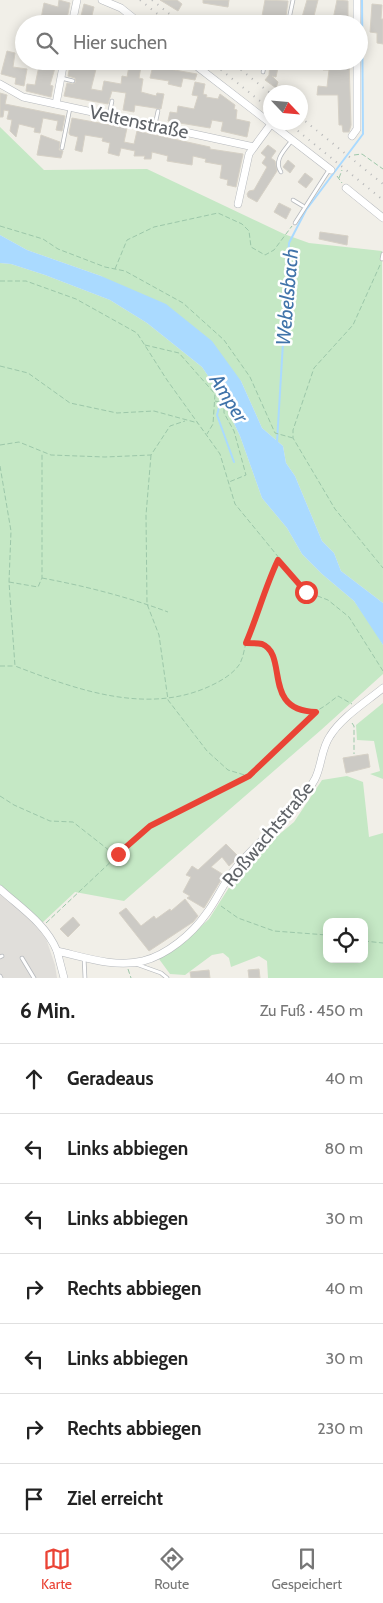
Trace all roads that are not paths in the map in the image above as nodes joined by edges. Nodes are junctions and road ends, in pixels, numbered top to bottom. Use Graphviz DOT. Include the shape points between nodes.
graph roads {
  1 [pos="77,0"];
  2 [pos="102,0"];
  3 [pos="293,0"];
  4 [pos="357,0"];
  5 [pos="74,15"];
  6 [pos="130,15"];
  7 [pos="290,15"];
  8 [pos="357,15"];
  9 [pos="62,70"];
  10 [pos="202,70"];
  11 [pos="357,70"];
  12 [pos="61,78"];
  13 [pos="73,81"];
  14 [pos="0,84"];
  15 [pos="112,100"];
  16 [pos="56,104"];
  17 [pos="70,108"];
  18 [pos="158,111"];
  19 [pos="109,116"];
  20 [pos="263,118"];
  21 [pos="155,126"];
  22 [pos="267,130"];
  23 [pos="279,130"];
  24 [pos="352,136"];
  25 [pos="293,140"];
  26 [pos="254,147"];
  27 [pos="62,148"];
  28 [pos="330,170"];
  29 [pos="281,172"];
  30 [pos="346,188"];
  31 [pos="293,200"];
  32 [pos="238,204"];
  33 [pos="303,206"];
  34 [pos="383,218"];
  35 [pos="294,223"];
  36 [pos="383,254"];
  37 [pos="382,260"];
  38 [pos="383,688"];
  39 [pos="0,889"];
  40 [pos="57,951"];
  41 [pos="84,957"];
  42 [pos="22,958"];
  43 [pos="134,963"];
  44 [pos="34,978"];
  45 [pos="64,978"];
  46 [pos="85,978"];
  47 [pos="167,978"];
  1 -- 5 [label="street"];
  2 -- 6 [label="street"];
  3 -- 7 [label="lane"];
  4 -- 8 [label="street"];
  9 -- 12 [label="street"];
  10 -- 20 [label="street"];
  11 -- 24 [label="street" via="357,129"];
  12 -- 13 [label="lane"];
  12 -- 16 [label="street"];
  14 -- 16 [label="street, Veltenstraße" via="23,97"];
  15 -- 19 [label="lane"];
  16 -- 17 [label="street, Veltenstraße"];
  17 -- 19 [label="street, Veltenstraße"];
  17 -- 27 [label="lane"];
  18 -- 21 [label="lane"];
  19 -- 21 [label="street, Veltenstraße"];
  21 -- 26 [label="street, Veltenstraße"];
  22 -- 26 [label="street"];
  23 -- 25 [label="street"];
  25 -- 28 [label="street"];
  25 -- 29 [label="lane" via="278,159"];
  26 -- 32 [label="street" via="249,154"];
  28 -- 33 [label="lane"];
  30 -- 34 [label="street"];
  31 -- 33 [label="lane"];
  33 -- 35 [label="lane"];
  36 -- 37 [label="lane"];
  38 -- 43 [label="street, Roßwachtstraße" via="330,735 315,778 303,797 234,870 206,916 177,943 152,958"];
  39 -- 40 [label="street" via="42,926 51,936"];
  40 -- 41 [label="street, Roßwachtstraße"];
  40 -- 45 [label="street"];
  41 -- 43 [label="street, Roßwachtstraße"];
  41 -- 46 [label="lane"];
  42 -- 44 [label="lane"];
  43 -- 47 [label="lane, Roßwachtstraße"];
}
